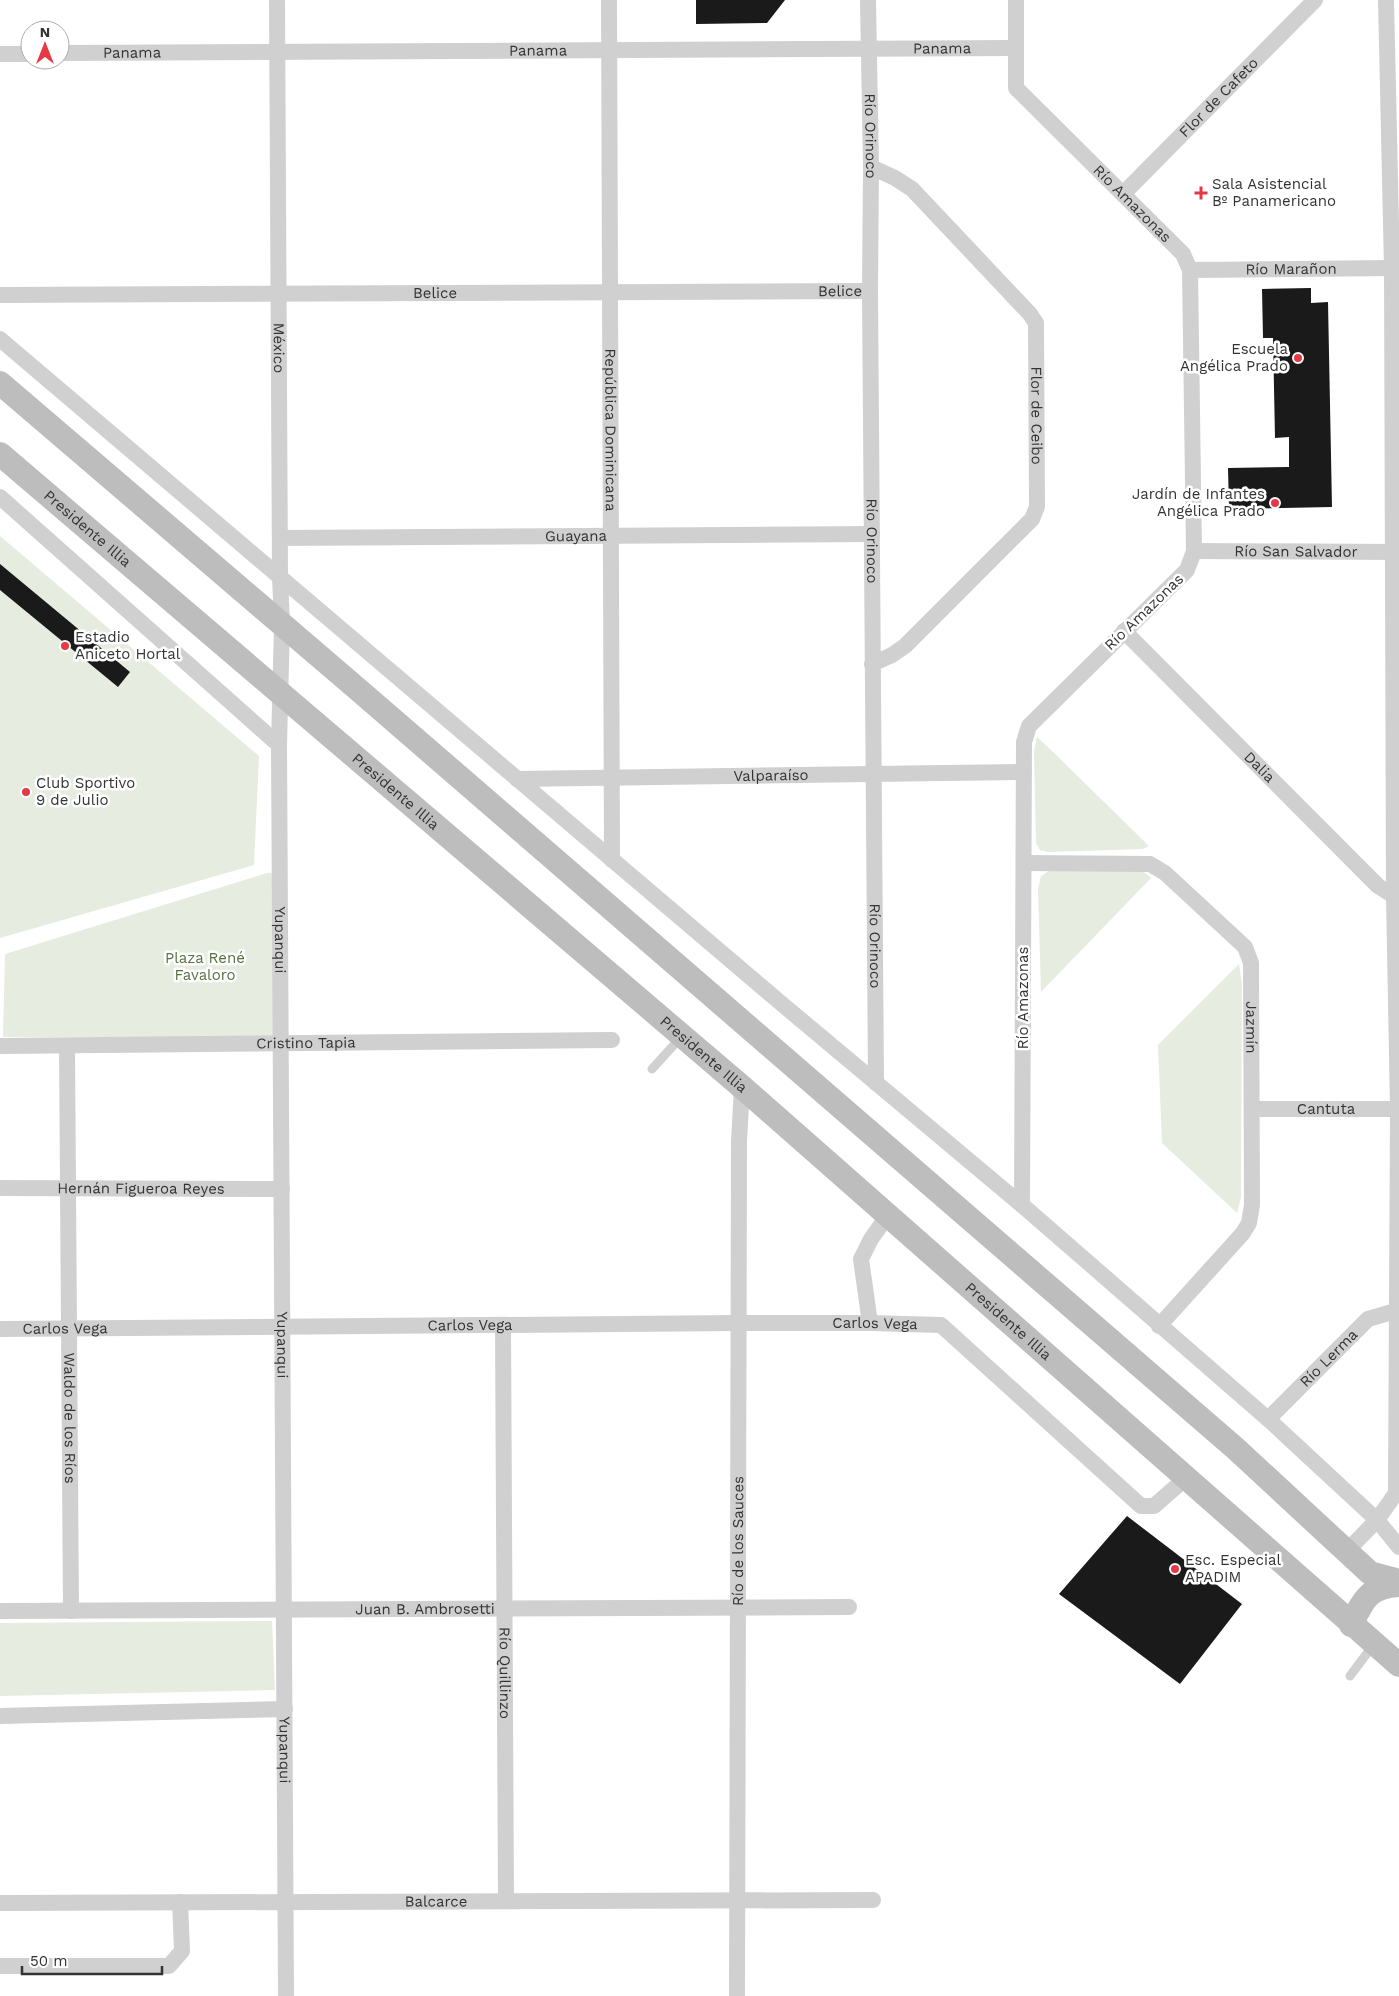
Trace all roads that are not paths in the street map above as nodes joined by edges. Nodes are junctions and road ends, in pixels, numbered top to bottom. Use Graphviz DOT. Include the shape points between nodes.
graph roads {
  1 [pos="277,0"];
  2 [pos="609,0"];
  3 [pos="868,0"];
  4 [pos="1016,0"];
  5 [pos="1314,0"];
  6 [pos="1386,0"];
  7 [pos="868,47"];
  8 [pos="1016,48"];
  9 [pos="609,49"];
  10 [pos="277,52"];
  11 [pos="0,54"];
  12 [pos="20,54"];
  13 [pos="70,54"];
  14 [pos="871,167"];
  15 [pos="1123,194"];
  16 [pos="1392,268"];
  17 [pos="1190,270"];
  18 [pos="870,291"];
  19 [pos="610,292"];
  20 [pos="278,294"];
  21 [pos="0,295"];
  22 [pos="1396,308"];
  23 [pos="0,339"];
  24 [pos="0,383"];
  25 [pos="0,454"];
  26 [pos="0,497"];
  27 [pos="872,534"];
  28 [pos="611,536"];
  29 [pos="280,538"];
  30 [pos="1194,551"];
  31 [pos="1396,552"];
  32 [pos="280,577"];
  33 [pos="282,624"];
  34 [pos="1124,631"];
  35 [pos="872,664"];
  36 [pos="280,695"];
  37 [pos="279,744"];
  38 [pos="1024,772"];
  39 [pos="874,775"];
  40 [pos="612,777"];
  41 [pos="517,779"];
  42 [pos="612,860"];
  43 [pos="1024,863"];
  44 [pos="1396,896"];
  45 [pos="682,1036"];
  46 [pos="612,1040"];
  47 [pos="282,1044"];
  48 [pos="0,1046"];
  49 [pos="67,1046"];
  50 [pos="652,1069"];
  51 [pos="876,1083"];
  52 [pos="742,1087"];
  53 [pos="1252,1109"];
  54 [pos="1398,1109"];
  55 [pos="0,1188"];
  56 [pos="68,1188"];
  57 [pos="282,1189"];
  58 [pos="1022,1205"];
  59 [pos="888,1215"];
  60 [pos="1398,1310"];
  61 [pos="739,1323"];
  62 [pos="870,1323"];
  63 [pos="503,1325"];
  64 [pos="283,1326"];
  65 [pos="1159,1326"];
  66 [pos="0,1329"];
  67 [pos="69,1329"];
  68 [pos="1268,1419"];
  69 [pos="1186,1478"];
  70 [pos="1377,1520"];
  71 [pos="1399,1548"];
  72 [pos="1346,1552"];
  73 [pos="1399,1583"];
  74 [pos="849,1607"];
  75 [pos="738,1608"];
  76 [pos="504,1609"];
  77 [pos="284,1610"];
  78 [pos="0,1611"];
  79 [pos="71,1611"];
  80 [pos="1352,1625"];
  81 [pos="1374,1644"];
  82 [pos="1398,1664"];
  83 [pos="1350,1676"];
  84 [pos="285,1710"];
  85 [pos="0,1716"];
  86 [pos="873,1900"];
  87 [pos="506,1901"];
  88 [pos="737,1901"];
  89 [pos="180,1902"];
  90 [pos="286,1902"];
  91 [pos="0,1903"];
  92 [pos="0,1966"];
  93 [pos="286,1996"];
  94 [pos="737,1996"];
  1 -- 10 [label="street, México"];
  2 -- 9 [label="street, República Dominicana"];
  3 -- 7 [label="street, Río Orinoco"];
  4 -- 8 [label="street, Río Amazonas"];
  5 -- 15 [label="street, Flor de Cafeto"];
  6 -- 16 [label="street"];
  7 -- 8 [label="street, Panama"];
  7 -- 9 [label="street, Panama"];
  7 -- 14 [label="street, Río Orinoco"];
  8 -- 15 [label="street, Río Amazonas" via="1016,88"];
  9 -- 10 [label="street, Panama"];
  9 -- 19 [label="street, República Dominicana"];
  10 -- 13 [label="street, Panama"];
  10 -- 20 [label="street, México"];
  11 -- 12 [label="street"];
  14 -- 18 [label="street, Río Orinoco"];
  14 -- 35 [label="street, Flor de Ceibo" via="912,190 1036,323 1037,497 1032,519 904,646"];
  15 -- 17 [label="street, Río Amazonas" via="1183,254"];
  16 -- 17 [label="street, Río Marañon"];
  16 -- 22 [label="street"];
  17 -- 30 [label="street, Río Amazonas"];
  18 -- 19 [label="street, Belice"];
  18 -- 27 [label="street, Río Orinoco"];
  19 -- 20 [label="street, Belice"];
  19 -- 28 [label="street, República Dominicana"];
  20 -- 21 [label="street, Belice"];
  20 -- 29 [label="street, México"];
  22 -- 31 [label="street"];
  23 -- 32 [label="street"];
  24 -- 33 [label="main road"];
  25 -- 36 [label="main road, Presidente Illia"];
  26 -- 37 [label="street"];
  27 -- 28 [label="street, Guayana"];
  27 -- 35 [label="street, Río Orinoco"];
  28 -- 29 [label="street, Guayana"];
  28 -- 40 [label="street, República Dominicana"];
  29 -- 32 [label="street, México"];
  30 -- 31 [label="street, Río San Salvador"];
  30 -- 34 [label="street, Río Amazonas" via="1187,570"];
  31 -- 44 [label="street"];
  32 -- 33 [label="street, México"];
  32 -- 41 [label="street"];
  33 -- 36 [label="street, México"];
  33 -- 72 [label="main road" via="1220,1435"];
  34 -- 38 [label="street, Río Amazonas" via="1029,726 1024,742"];
  34 -- 44 [label="street, Dalia" via="1378,886"];
  35 -- 39 [label="street, Río Orinoco"];
  36 -- 37 [label="street, Yupanqui"];
  36 -- 45 [label="main road, Presidente Illia"];
  37 -- 47 [label="street, Yupanqui"];
  38 -- 39 [label="street, Valparaíso"];
  38 -- 43 [label="street, Río Amazonas"];
  39 -- 40 [label="street, Valparaíso"];
  39 -- 51 [label="street, Río Orinoco"];
  40 -- 41 [label="street, Valparaíso"];
  40 -- 42 [label="street, República Dominicana"];
  41 -- 42 [label="street"];
  42 -- 51 [label="street"];
  43 -- 53 [label="street, Jazmín" via="1150,864 1165,873 1245,947 1251,963"];
  43 -- 58 [label="street, Río Amazonas"];
  44 -- 54 [label="street"];
  45 -- 50 [label="lane"];
  45 -- 52 [label="main road, Presidente Illia"];
  46 -- 47 [label="street, Cristino Tapia"];
  47 -- 49 [label="street, Cristino Tapia"];
  47 -- 57 [label="street, Yupanqui"];
  48 -- 49 [label="street, Cristino Tapia"];
  49 -- 56 [label="street, Waldo de los Ríos"];
  51 -- 58 [label="street"];
  52 -- 59 [label="main road, Presidente Illia"];
  52 -- 61 [label="street, Río de los Sauces"];
  53 -- 54 [label="street, Cantuta"];
  53 -- 65 [label="street, Jazmín" via="1252,1205 1248,1223 1243,1233"];
  54 -- 60 [label="street"];
  55 -- 56 [label="street, Hernán Figueroa Reyes"];
  56 -- 57 [label="street, Hernán Figueroa Reyes"];
  56 -- 67 [label="street, Waldo de los Ríos"];
  57 -- 64 [label="street, Yupanqui"];
  58 -- 65 [label="street"];
  59 -- 62 [label="street" via="861,1259"];
  59 -- 69 [label="main road, Presidente Illia"];
  60 -- 68 [label="street, Río Lerma" via="1368,1319"];
  60 -- 70 [label="street" via="1396,1493"];
  61 -- 62 [label="street, Carlos Vega"];
  61 -- 63 [label="street, Carlos Vega"];
  61 -- 75 [label="street, Río de los Sauces"];
  62 -- 69 [label="street, Carlos Vega" via="941,1325 1141,1506 1154,1506"];
  63 -- 64 [label="street, Carlos Vega"];
  63 -- 76 [label="street, Río Quillinzo"];
  64 -- 67 [label="street, Carlos Vega"];
  64 -- 77 [label="street, Yupanqui"];
  65 -- 68 [label="street"];
  66 -- 67 [label="street, Carlos Vega"];
  67 -- 79 [label="street, Waldo de los Ríos"];
  68 -- 70 [label="street"];
  69 -- 80 [label="main road, Presidente Illia"];
  70 -- 71 [label="street"];
  70 -- 72 [label="street"];
  72 -- 73 [label="main road" via="1370,1572"];
  73 -- 80 [label="main road" via="1373,1590 1362,1602"];
  74 -- 75 [label="street, Juan B. Ambrosetti"];
  75 -- 76 [label="street, Juan B. Ambrosetti"];
  75 -- 88 [label="street, Río de los Sauces"];
  76 -- 77 [label="street, Juan B. Ambrosetti"];
  76 -- 87 [label="street, Río Quillinzo"];
  77 -- 79 [label="street, Juan B. Ambrosetti"];
  77 -- 84 [label="street, Yupanqui"];
  78 -- 79 [label="street, Juan B. Ambrosetti"];
  80 -- 81 [label="main road, Presidente Illia"];
  81 -- 82 [label="main road, Presidente Illia"];
  81 -- 83 [label="lane"];
  84 -- 85 [label="street"];
  84 -- 90 [label="street, Yupanqui"];
  86 -- 88 [label="street, Balcarce"];
  87 -- 88 [label="street, Balcarce"];
  87 -- 90 [label="street, Balcarce"];
  88 -- 94 [label="street, Río de los Sauces"];
  89 -- 90 [label="street, Balcarce"];
  89 -- 91 [label="street, Balcarce"];
  89 -- 92 [label="street" via="182,1951 169,1966"];
  90 -- 93 [label="street, Yupanqui"];
}
